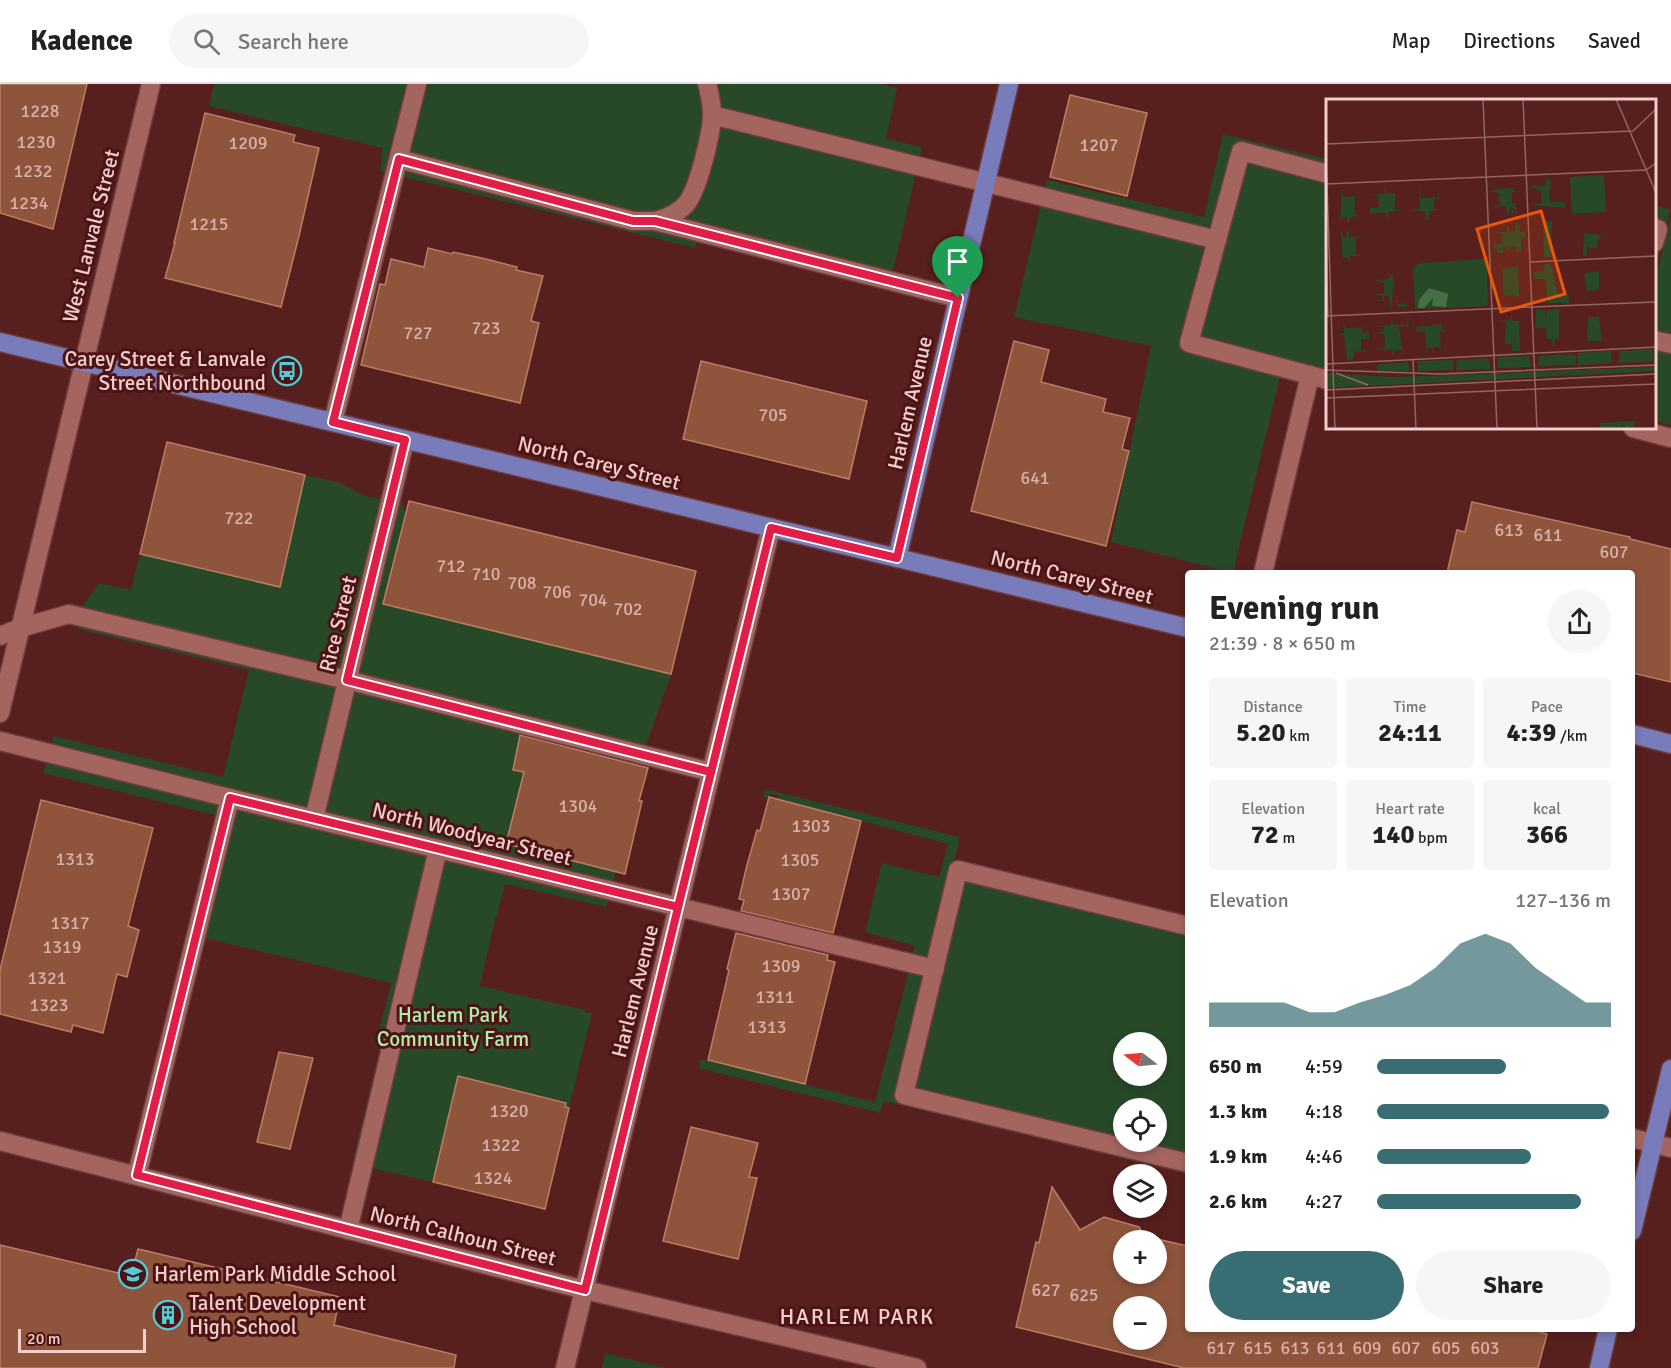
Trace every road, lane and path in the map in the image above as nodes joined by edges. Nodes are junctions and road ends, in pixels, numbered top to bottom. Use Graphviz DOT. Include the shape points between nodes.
graph roads {
  1 [pos="151,84"];
  2 [pos="417,84"];
  3 [pos="707,84"];
  4 [pos="1008,84"];
  5 [pos="712,115"];
  6 [pos="399,159"];
  7 [pos="1326,173"];
  8 [pos="985,182"];
  9 [pos="655,221"];
  10 [pos="1217,240"];
  11 [pos="958,298"];
  12 [pos="1656,340"];
  13 [pos="0,342"];
  14 [pos="1671,344"];
  15 [pos="84,363"];
  16 [pos="1319,377"];
  17 [pos="333,422"];
  18 [pos="1637,429"];
  19 [pos="1671,438"];
  20 [pos="405,440"];
  21 [pos="771,528"];
  22 [pos="897,558"];
  23 [pos="1264,570"];
  24 [pos="1185,627"];
  25 [pos="20,628"];
  26 [pos="0,636"];
  27 [pos="347,680"];
  28 [pos="0,713"];
  29 [pos="1635,735"];
  30 [pos="0,741"];
  31 [pos="1671,744"];
  32 [pos="711,772"];
  33 [pos="230,798"];
  34 [pos="314,819"];
  35 [pos="438,849"];
  36 [pos="678,907"];
  37 [pos="1185,925"];
  38 [pos="934,969"];
  39 [pos="1671,1069"];
  40 [pos="1635,1139"];
  41 [pos="0,1141"];
  42 [pos="1653,1143"];
  43 [pos="1671,1148"];
  44 [pos="1185,1161"];
  45 [pos="137,1175"];
  46 [pos="1635,1218"];
  47 [pos="348,1230"];
  48 [pos="585,1290"];
  49 [pos="1607,1332"];
  50 [pos="565,1368"];
  51 [pos="917,1368"];
  52 [pos="1599,1368"];
  1 -- 15 [label="street, West Lanvale Street"];
  2 -- 6 [label="street"];
  3 -- 5 [label="street"];
  4 -- 8 [label="main road, Harlem Avenue"];
  5 -- 8 [label="street"];
  5 -- 9 [label="street" via="697,185 687,203 670,217"];
  6 -- 9 [label="street" via="633,221"];
  6 -- 17 [label="street"];
  7 -- 10 [label="street" via="1241,151"];
  8 -- 10 [label="street"];
  8 -- 11 [label="main road, Harlem Avenue"];
  9 -- 11 [label="street"];
  10 -- 16 [label="street" via="1189,343"];
  11 -- 22 [label="main road, Harlem Avenue"];
  12 -- 14 [label="street"];
  13 -- 15 [label="main road, North Carey Street"];
  15 -- 17 [label="main road, North Carey Street"];
  15 -- 25 [label="street, West Lanvale Street"];
  16 -- 23 [label="street"];
  17 -- 20 [label="main road, North Carey Street"];
  18 -- 19 [label="street"];
  20 -- 21 [label="main road, North Carey Street"];
  20 -- 27 [label="street, Rice Street"];
  21 -- 22 [label="main road, North Carey Street"];
  21 -- 32 [label="street, Harlem Avenue"];
  22 -- 24 [label="main road, North Carey Street"];
  25 -- 26 [label="street"];
  25 -- 27 [label="street" via="69,614"];
  25 -- 28 [label="street, West Lanvale Street"];
  27 -- 32 [label="street"];
  27 -- 34 [label="street, Rice Street"];
  29 -- 31 [label="main road"];
  30 -- 33 [label="street, North Woodyear Street"];
  32 -- 36 [label="street, Harlem Avenue"];
  33 -- 34 [label="street, North Woodyear Street"];
  33 -- 45 [label="street"];
  34 -- 35 [label="street, North Woodyear Street"];
  35 -- 36 [label="street, North Woodyear Street"];
  35 -- 47 [label="street"];
  36 -- 38 [label="street, North Woodyear Street"];
  36 -- 48 [label="street, Harlem Avenue"];
  37 -- 38 [label="street" via="958,870"];
  38 -- 44 [label="street" via="904,1095"];
  39 -- 42 [label="main road"];
  40 -- 42 [label="street"];
  41 -- 45 [label="street, North Calhoun Street"];
  42 -- 43 [label="street"];
  42 -- 46 [label="main road"];
  45 -- 47 [label="street, North Calhoun Street"];
  47 -- 48 [label="street, North Calhoun Street"];
  48 -- 50 [label="street, Harlem Avenue"];
  48 -- 51 [label="street, North Calhoun Street"];
  49 -- 52 [label="main road"];
}
